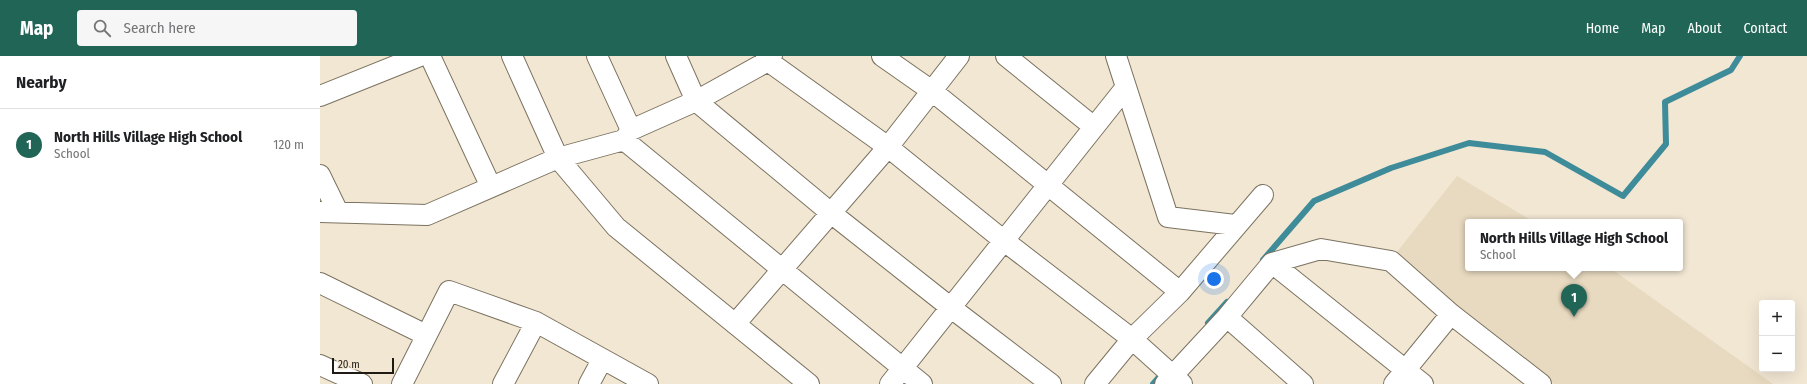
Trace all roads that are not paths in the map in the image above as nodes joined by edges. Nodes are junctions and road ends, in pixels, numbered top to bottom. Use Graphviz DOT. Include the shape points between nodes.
graph roads {
  1 [pos="420,56"];
  2 [pos="430,56"];
  3 [pos="512,56"];
  4 [pos="597,56"];
  5 [pos="676,56"];
  6 [pos="882,56"];
  7 [pos="959,56"];
  8 [pos="1006,56"];
  9 [pos="1116,56"];
  10 [pos="769,58"];
  11 [pos="1126,87"];
  12 [pos="932,91"];
  13 [pos="320,96"];
  14 [pos="696,101"];
  15 [pos="1094,127"];
  16 [pos="627,135"];
  17 [pos="888,146"];
  18 [pos="558,158"];
  19 [pos="320,175"];
  20 [pos="1047,184"];
  21 [pos="491,187"];
  22 [pos="1262,195"];
  23 [pos="329,212"];
  24 [pos="831,213"];
  25 [pos="1235,225"];
  26 [pos="1003,240"];
  27 [pos="1272,263"];
  28 [pos="782,270"];
  29 [pos="320,283"];
  30 [pos="1180,292"];
  31 [pos="950,307"];
  32 [pos="1451,314"];
  33 [pos="1227,317"];
  34 [pos="536,322"];
  35 [pos="735,324"];
  36 [pos="426,335"];
  37 [pos="1136,343"];
  38 [pos="602,360"];
  39 [pos="320,365"];
  40 [pos="896,376"];
  41 [pos="1400,377"];
  42 [pos="1171,379"];
  43 [pos="362,384"];
  44 [pos="402,384"];
  45 [pos="503,384"];
  46 [pos="589,384"];
  47 [pos="648,384"];
  48 [pos="809,384"];
  49 [pos="922,384"];
  50 [pos="1051,384"];
  51 [pos="1095,384"];
  52 [pos="1303,384"];
  53 [pos="1423,384"];
  54 [pos="1541,384"];
  1 -- 13 [label="street"];
  2 -- 21 [label="street"];
  3 -- 18 [label="street"];
  4 -- 16 [label="street"];
  5 -- 14 [label="street"];
  6 -- 12 [label="street"];
  7 -- 12 [label="street"];
  8 -- 15 [label="street"];
  9 -- 11 [label="street"];
  10 -- 14 [label="street"];
  10 -- 17 [label="street"];
  11 -- 15 [label="street"];
  11 -- 25 [label="street" via="1168,217"];
  12 -- 17 [label="street"];
  12 -- 20 [label="street"];
  14 -- 16 [label="street"];
  14 -- 24 [label="street"];
  15 -- 20 [label="street"];
  16 -- 18 [label="street"];
  16 -- 28 [label="street"];
  17 -- 24 [label="street"];
  17 -- 26 [label="street"];
  18 -- 21 [label="street"];
  18 -- 35 [label="street" via="616,227"];
  19 -- 23 [label="street"];
  20 -- 26 [label="street"];
  20 -- 30 [label="street"];
  21 -- 23 [label="street" via="427,215"];
  22 -- 25 [label="street"];
  24 -- 28 [label="street"];
  24 -- 31 [label="street"];
  25 -- 30 [label="street"];
  26 -- 31 [label="street"];
  26 -- 37 [label="street"];
  27 -- 32 [label="street" via="1321,249 1391,261"];
  27 -- 33 [label="street"];
  27 -- 41 [label="street"];
  28 -- 35 [label="street"];
  28 -- 40 [label="street"];
  29 -- 36 [label="street"];
  30 -- 37 [label="street"];
  31 -- 40 [label="street"];
  31 -- 50 [label="street"];
  32 -- 41 [label="street"];
  32 -- 54 [label="street"];
  33 -- 42 [label="street"];
  33 -- 52 [label="street"];
  34 -- 36 [label="street" via="449,291"];
  34 -- 38 [label="street"];
  34 -- 45 [label="street"];
  35 -- 48 [label="street"];
  36 -- 44 [label="street"];
  37 -- 42 [label="street"];
  37 -- 51 [label="street"];
  38 -- 46 [label="street"];
  38 -- 47 [label="street"];
  39 -- 43 [label="street"];
  40 -- 49 [label="street"];
  41 -- 53 [label="street"];
}
